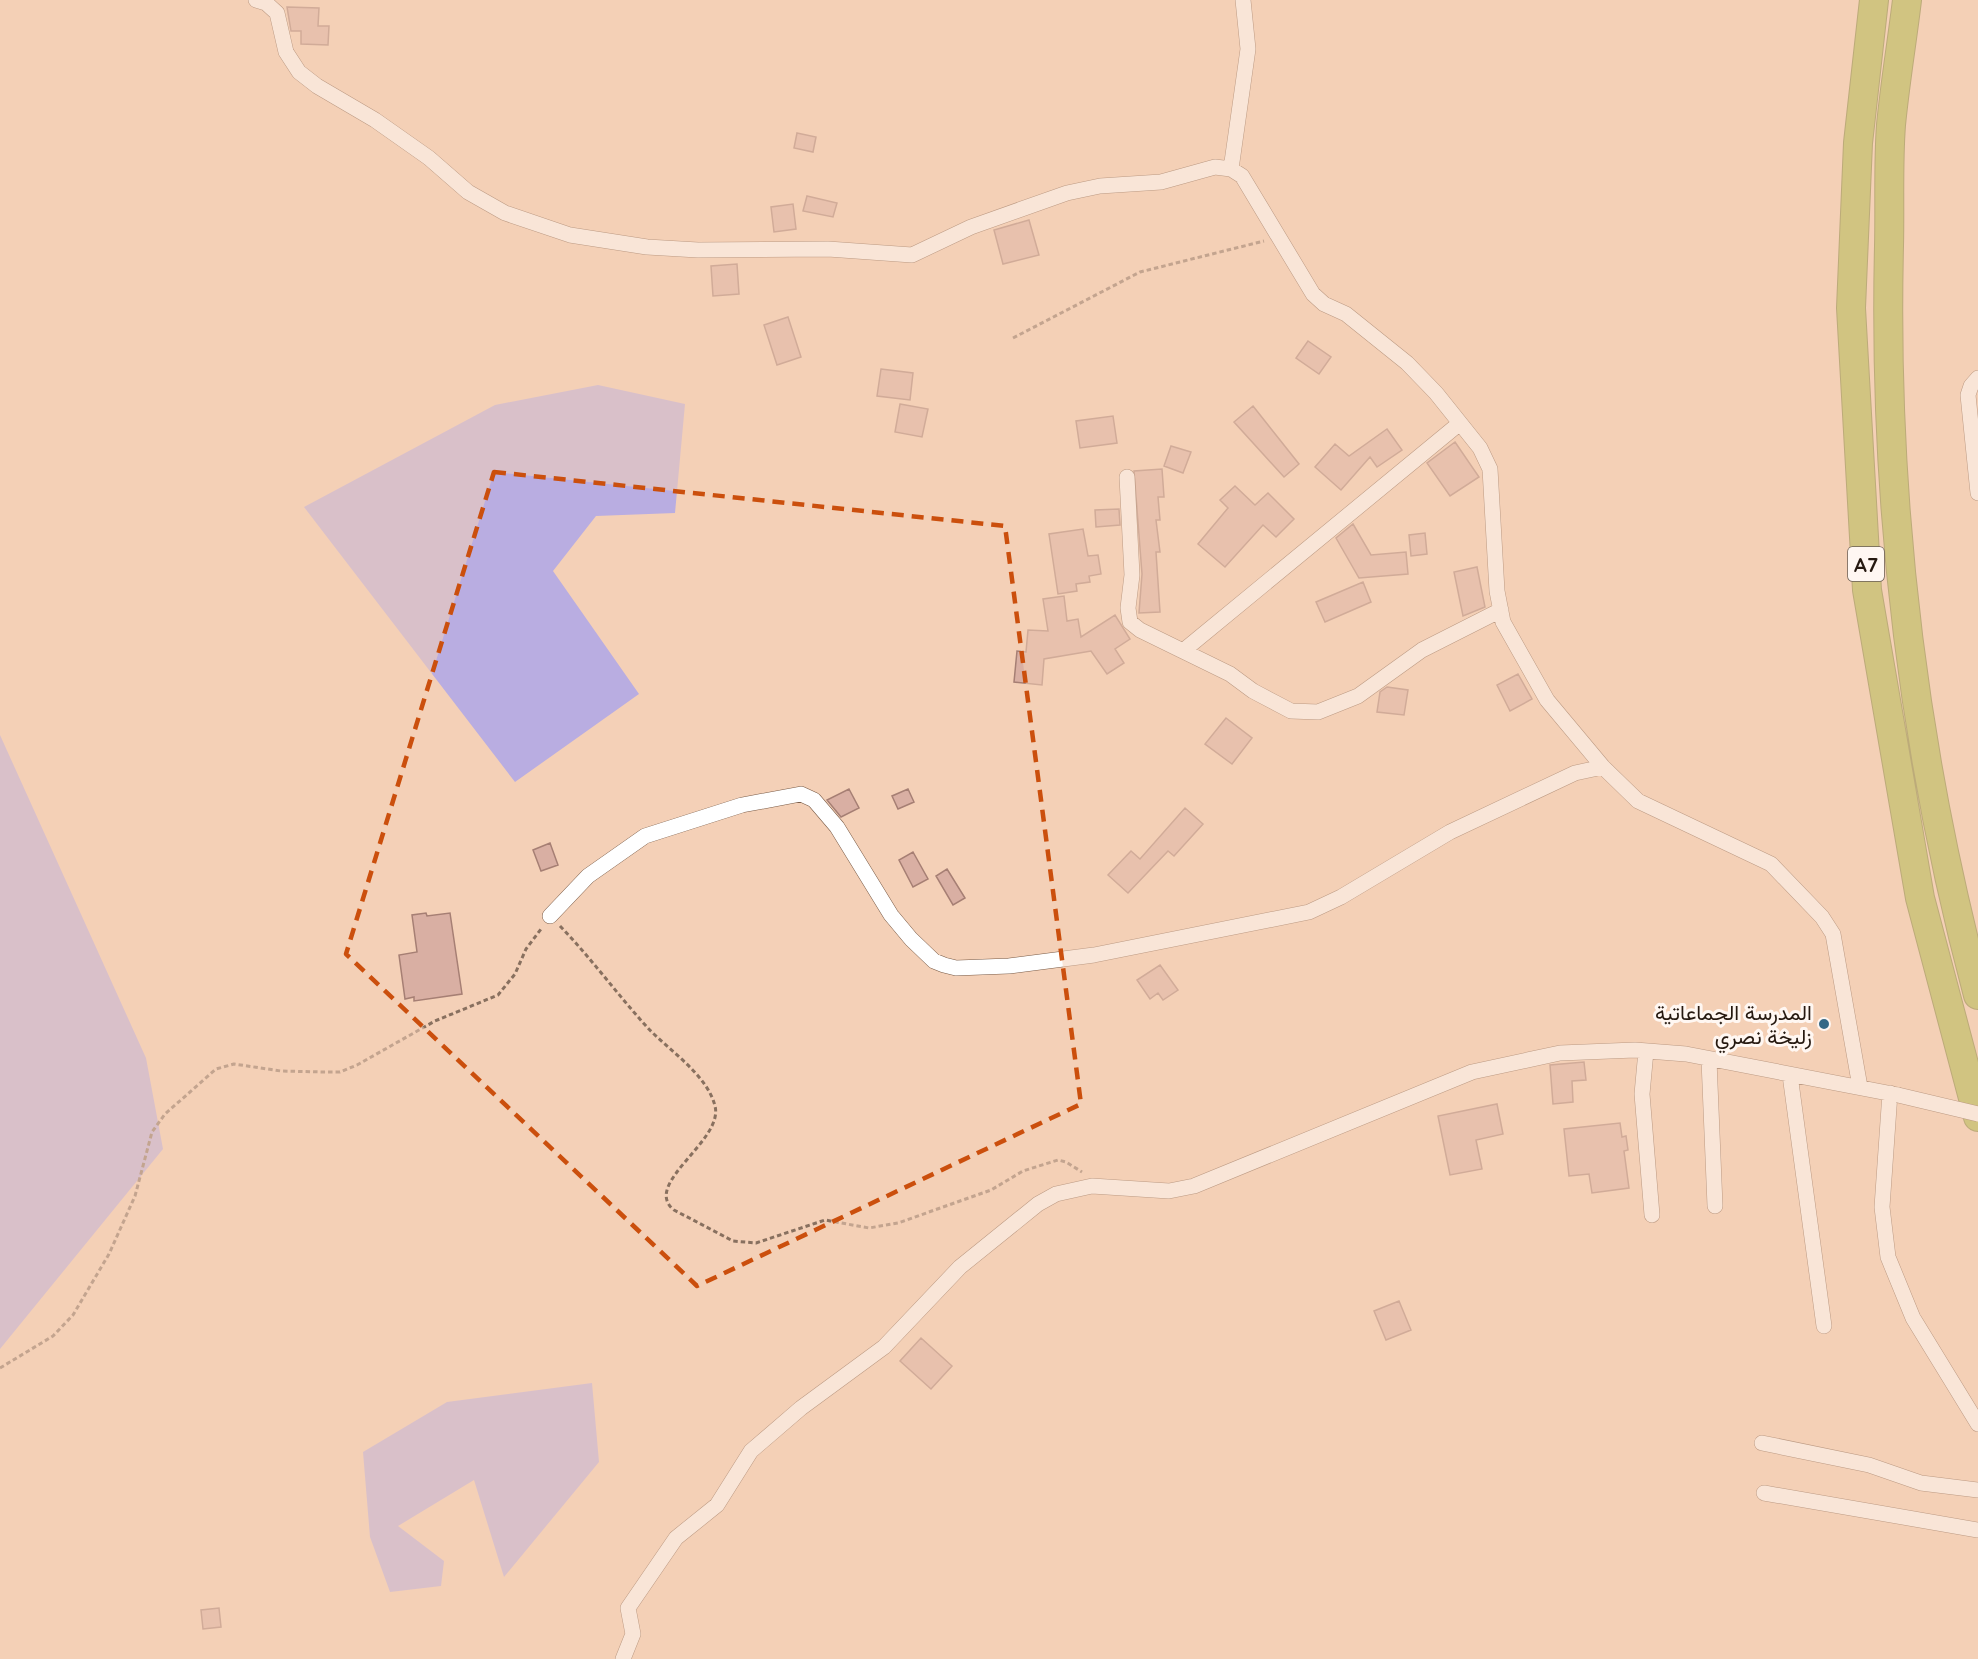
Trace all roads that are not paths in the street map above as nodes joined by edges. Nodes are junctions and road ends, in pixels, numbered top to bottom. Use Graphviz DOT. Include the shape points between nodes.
graph roads {
  1 [pos="256,0"];
  2 [pos="1243,0"];
  3 [pos="1874,0"];
  4 [pos="1907,0"];
  5 [pos="1231,169"];
  6 [pos="1978,378"];
  7 [pos="1460,423"];
  8 [pos="1127,477"];
  9 [pos="1978,493"];
  10 [pos="1501,610"];
  11 [pos="1183,651"];
  12 [pos="1603,768"];
  13 [pos="550,916"];
  14 [pos="1978,996"];
  15 [pos="1646,1051"];
  16 [pos="1708,1060"];
  17 [pos="1790,1075"];
  18 [pos="1860,1087"];
  19 [pos="1894,1094"];
  20 [pos="1978,1116"];
  21 [pos="1715,1206"];
  22 [pos="1652,1215"];
  23 [pos="1824,1326"];
  24 [pos="1978,1424"];
  25 [pos="1762,1443"];
  26 [pos="1978,1490"];
  27 [pos="1764,1493"];
  28 [pos="1978,1530"];
  29 [pos="623,1659"];
  1 -- 5 [label="street" via="266,3 277,14 286,52 299,72 317,87 375,120 429,158 468,192 505,213 570,235 698,250 828,249 912,255 971,227 1067,193 1100,186 1161,182 1215,167"];
  2 -- 5 [label="street" via="1248,49"];
  3 -- 20 [label="highway, A7" via="1858,142 1851,308 1868,590 1920,898"];
  4 -- 14 [label="highway, A7" via="1891,126 1887,327 1890,458 1917,693 1944,853"];
  5 -- 7 [label="street" via="1242,176 1314,294 1357,322 1407,363"];
  6 -- 9 [label="street" via="1968,395"];
  7 -- 10 [label="street" via="1480,448 1490,469 1494,561"];
  7 -- 11 [label="street"];
  8 -- 11 [label="street" via="1132,575 1128,616 1140,630"];
  10 -- 11 [label="street" via="1422,650 1358,696 1318,712 1291,711"];
  10 -- 12 [label="street" via="1508,631 1547,700"];
  12 -- 13 [label="street" via="1575,773 1450,831 1310,912 1094,955 956,968 934,961 891,915 837,827 814,800 801,794 741,805 645,836 588,876"];
  12 -- 18 [label="street" via="1638,801 1772,864 1822,917 1833,934"];
  15 -- 16 [label="street"];
  15 -- 22 [label="street" via="1642,1094"];
  15 -- 29 [label="street" via="1560,1053 1472,1072 1194,1186 1169,1191 1092,1186 1056,1194 1038,1204 960,1267 884,1347 801,1408 751,1451 717,1504 676,1538 628,1608 633,1634"];
  16 -- 17 [label="street"];
  16 -- 21 [label="street"];
  17 -- 18 [label="street"];
  17 -- 23 [label="street"];
  18 -- 19 [label="street"];
  19 -- 20 [label="street, bridge"];
  19 -- 24 [label="street" via="1882,1207 1888,1257 1912,1318"];
  25 -- 26 [label="street" via="1869,1466 1921,1483"];
  27 -- 28 [label="street"];
}
